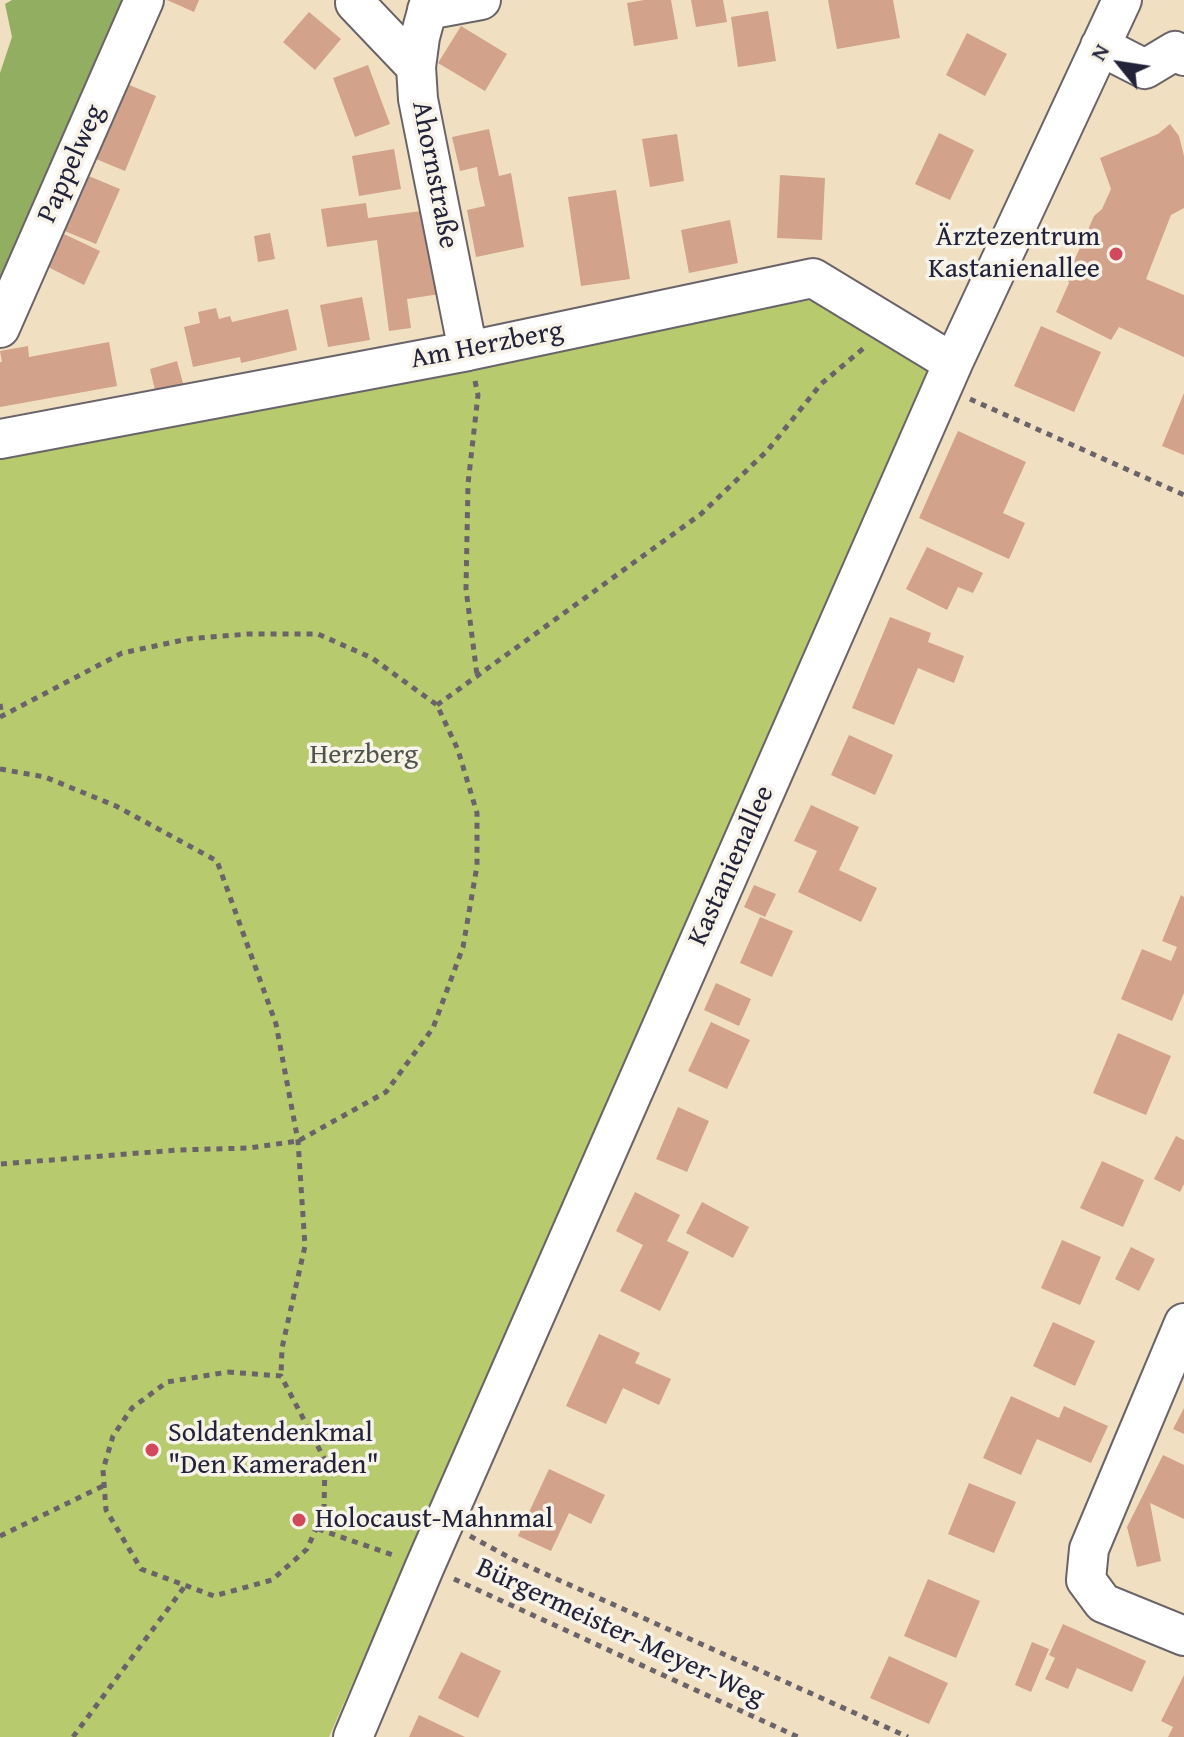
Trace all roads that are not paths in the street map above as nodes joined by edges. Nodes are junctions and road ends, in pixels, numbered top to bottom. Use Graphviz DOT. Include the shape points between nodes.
graph roads {
  1 [pos="144,0"];
  2 [pos="481,0"];
  3 [pos="1122,0"];
  4 [pos="358,1"];
  5 [pos="428,5"];
  6 [pos="1100,46"];
  7 [pos="1184,56"];
  8 [pos="416,67"];
  9 [pos="0,328"];
  10 [pos="468,351"];
  11 [pos="948,375"];
  12 [pos="0,439"];
  13 [pos="1184,1323"];
  14 [pos="1184,1636"];
  15 [pos="353,1737"];
  1 -- 9 [label="street, Pappelweg"];
  2 -- 5 [label="street"];
  3 -- 6 [label="street, Kastanienallee"];
  4 -- 8 [label="street"];
  5 -- 8 [label="street, Ahornstraße"];
  6 -- 7 [label="street" via="1145,69 1175,51"];
  6 -- 11 [label="street, Kastanienallee"];
  8 -- 10 [label="street, Ahornstraße"];
  10 -- 11 [label="street, Am Herzberg" via="813,278 890,326"];
  10 -- 12 [label="street, Am Herzberg"];
  11 -- 15 [label="street, Kastanienallee"];
  13 -- 14 [label="street" via="1089,1549 1086,1580 1103,1603"];
}
